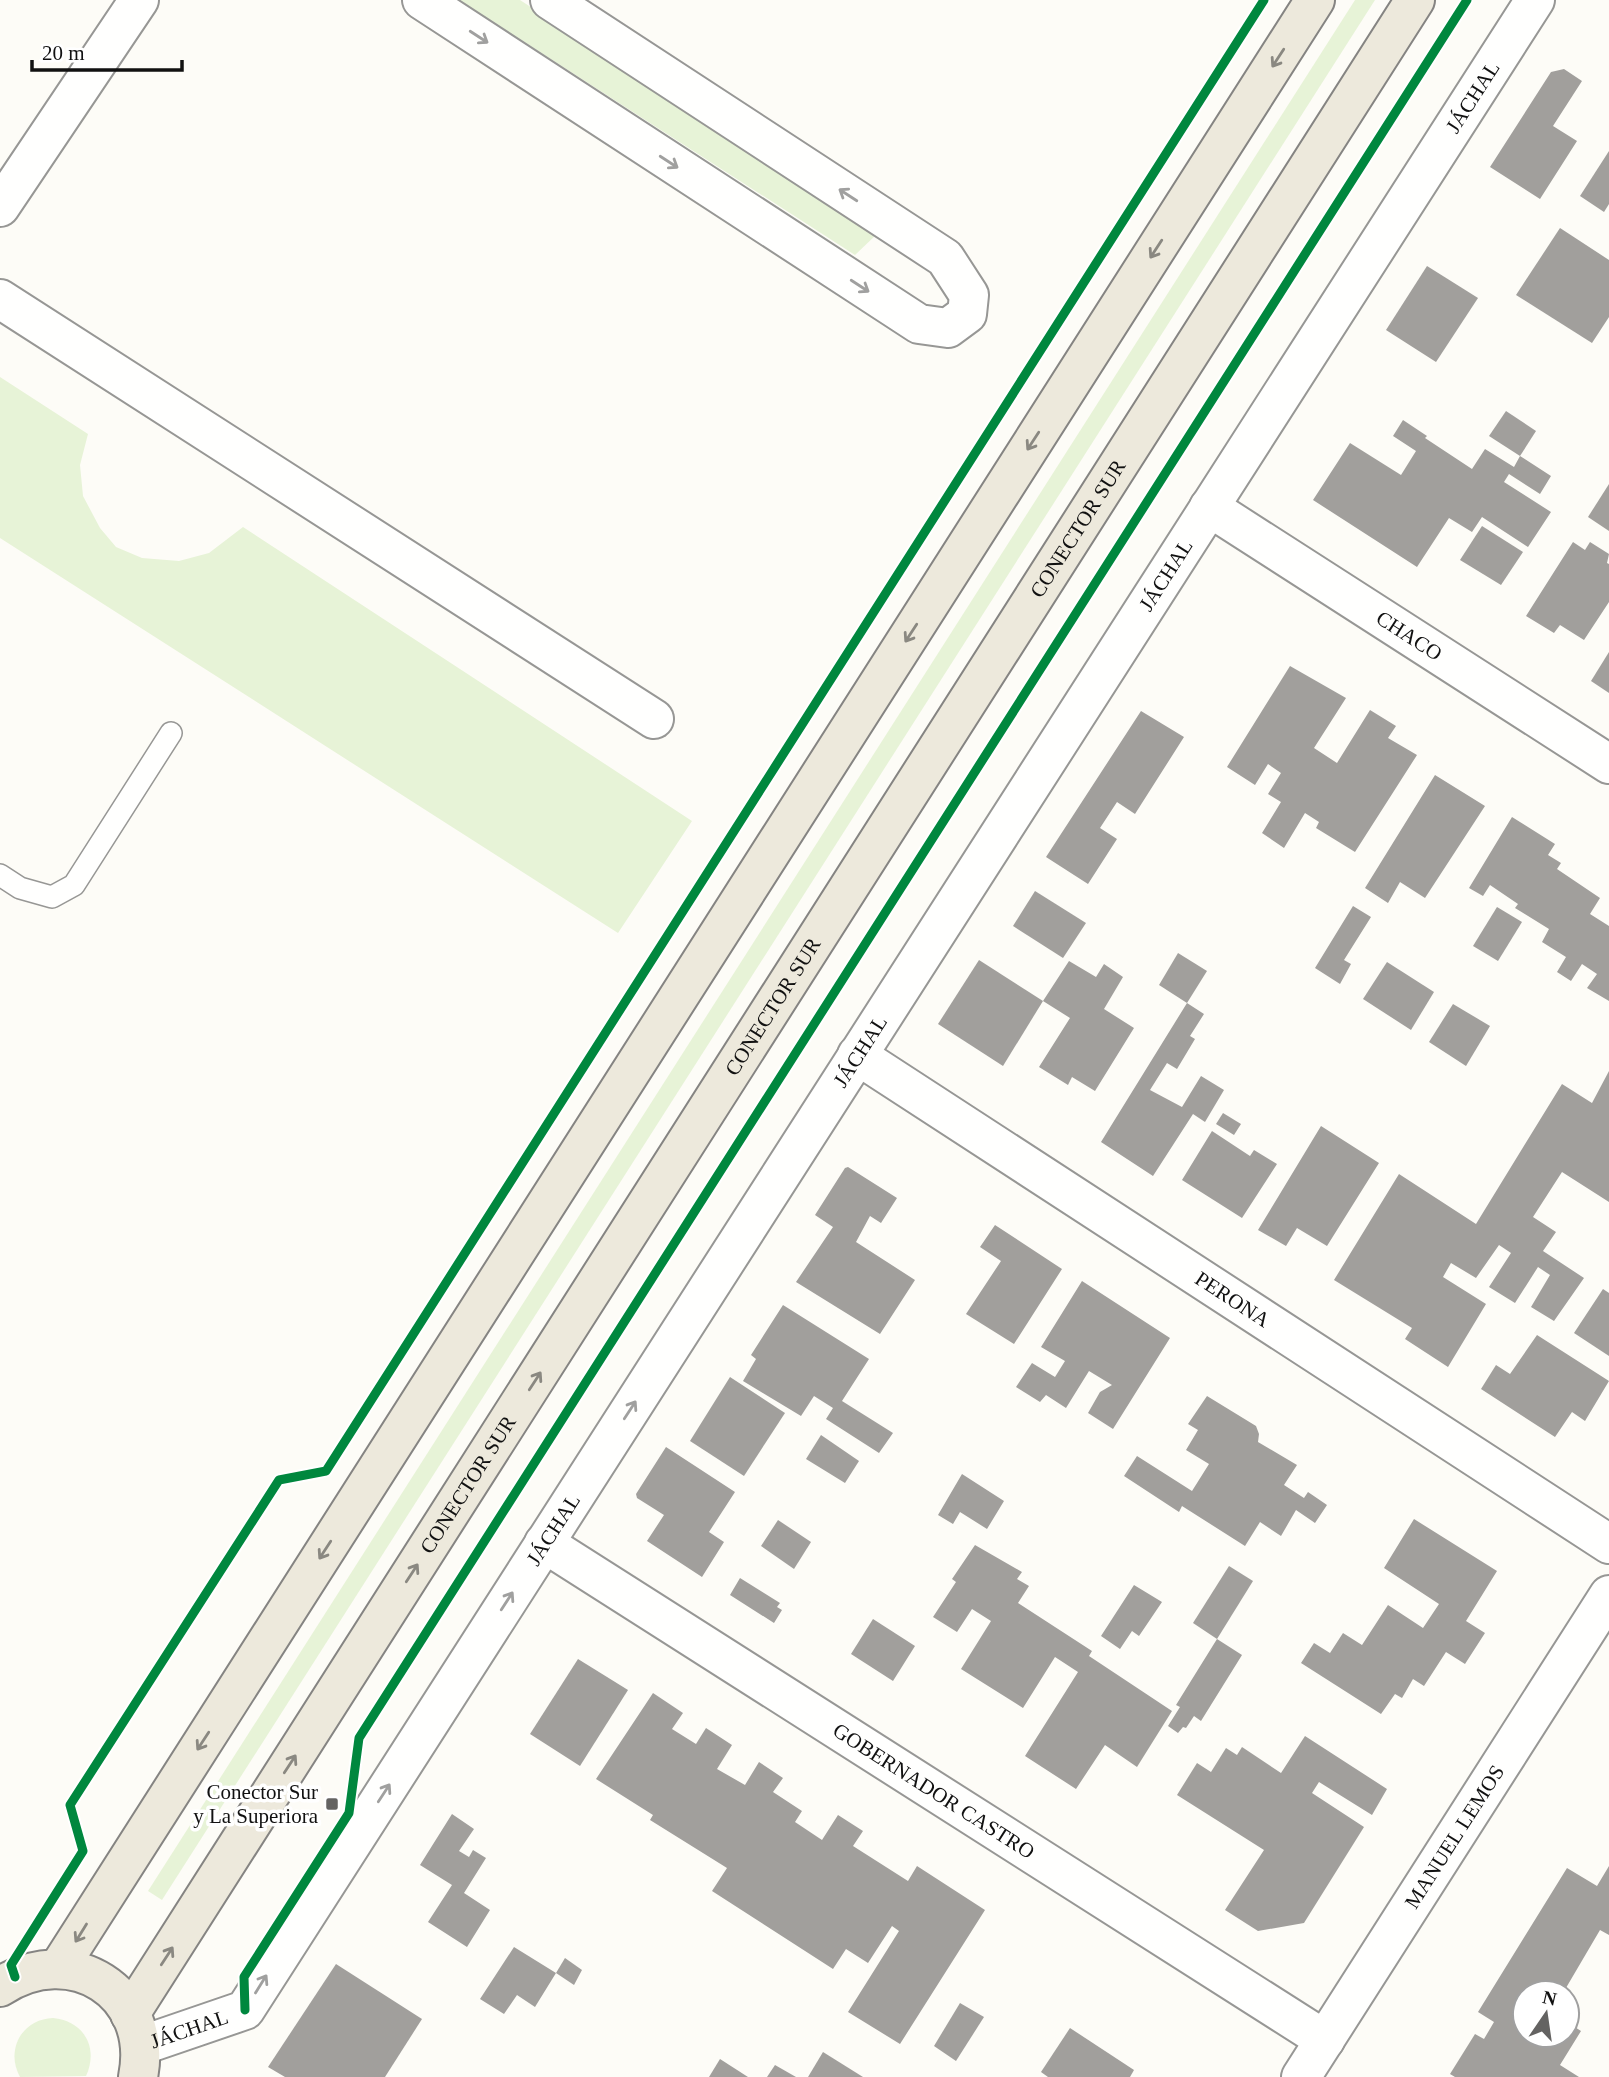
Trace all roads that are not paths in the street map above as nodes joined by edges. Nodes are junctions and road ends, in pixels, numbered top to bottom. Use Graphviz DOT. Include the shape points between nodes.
graph roads {
  1 [pos="139,0"];
  2 [pos="422,0"];
  3 [pos="550,0"];
  4 [pos="1315,0"];
  5 [pos="1415,0"];
  6 [pos="1535,0"];
  7 [pos="0,207"];
  8 [pos="0,299"];
  9 [pos="1209,507"];
  10 [pos="654,719"];
  11 [pos="171,733"];
  12 [pos="1609,764"];
  13 [pos="0,875"];
  14 [pos="857,1055"];
  15 [pos="544,1543"];
  16 [pos="1609,1544"];
  17 [pos="1609,1595"];
  18 [pos="58,1969"];
  19 [pos="0,1987"];
  20 [pos="1325,2040"];
  21 [pos="142,2055"];
  22 [pos="1301,2077"];
  1 -- 7 [label="street"];
  2 -- 3 [label="street, one-way" via="919,324 948,328 967,314 969,295 945,258"];
  4 -- 18 [label="main road, one-way"];
  21 -- 5 [label="main road, CONECTOR SUR, one-way"];
  6 -- 9 [label="street, JÁCHAL"];
  8 -- 10 [label="street"];
  9 -- 12 [label="street, CHACO"];
  9 -- 14 [label="street, JÁCHAL"];
  11 -- 13 [label="lane" via="74,886 52,897 20,888"];
  15 -- 14 [label="street, JÁCHAL, one-way"];
  14 -- 16 [label="street, PERONA"];
  15 -- 20 [label="street, GOBERNADOR CASTRO"];
  21 -- 15 [label="street, JÁCHAL, one-way" via="245,2010"];
  17 -- 20 [label="street, MANUEL LEMOS"];
  18 -- 19 [label="main road" via="15,1976"];
  18 -- 21 [label="main road" via="91,1976 112,1991"];
  20 -- 22 [label="street, MANUEL LEMOS"];
}
